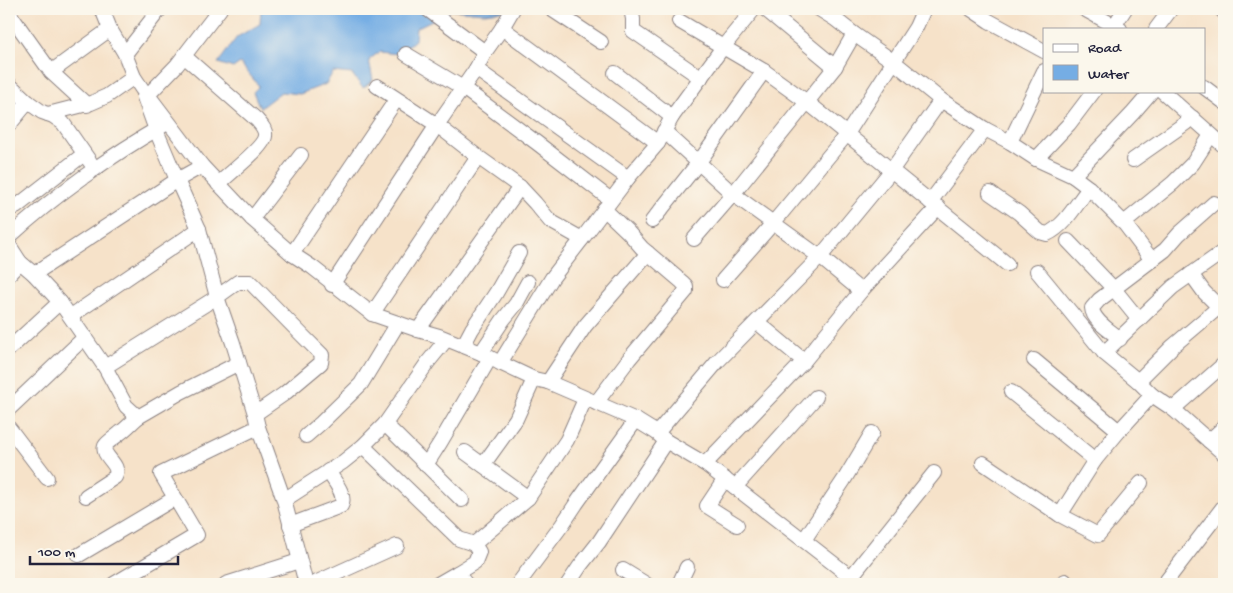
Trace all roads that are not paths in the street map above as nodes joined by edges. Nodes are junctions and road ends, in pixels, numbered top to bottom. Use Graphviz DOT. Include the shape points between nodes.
graph roads {
  1 [pos="102,9"];
  2 [pos="160,9"];
  3 [pos="220,9"];
  4 [pos="427,9"];
  5 [pos="513,9"];
  6 [pos="551,9"];
  7 [pos="754,9"];
  8 [pos="765,9"];
  9 [pos="819,9"];
  10 [pos="924,9"];
  11 [pos="971,9"];
  12 [pos="1084,9"];
  13 [pos="1125,9"];
  14 [pos="1171,9"];
  15 [pos="1221,9"];
  16 [pos="635,12"];
  17 [pos="1224,12"];
  18 [pos="9,13"];
  19 [pos="838,14"];
  20 [pos="678,20"];
  21 [pos="1117,27"];
  22 [pos="502,28"];
  23 [pos="1157,28"];
  24 [pos="110,29"];
  25 [pos="854,34"];
  26 [pos="601,42"];
  27 [pos="723,47"];
  28 [pos="1043,51"];
  29 [pos="485,52"];
  30 [pos="125,54"];
  31 [pos="406,54"];
  32 [pos="184,56"];
  33 [pos="894,62"];
  34 [pos="835,67"];
  35 [pos="476,69"];
  36 [pos="764,71"];
  37 [pos="51,72"];
  38 [pos="615,73"];
  39 [pos="1043,73"];
  40 [pos="701,78"];
  41 [pos="9,84"];
  42 [pos="376,86"];
  43 [pos="141,87"];
  44 [pos="463,88"];
  45 [pos="1206,88"];
  46 [pos="1093,92"];
  47 [pos="1151,92"];
  48 [pos="1163,92"];
  49 [pos="396,100"];
  50 [pos="941,100"];
  51 [pos="28,102"];
  52 [pos="808,102"];
  53 [pos="1224,102"];
  54 [pos="87,105"];
  55 [pos="48,114"];
  56 [pos="672,117"];
  57 [pos="1193,118"];
  58 [pos="169,123"];
  59 [pos="9,125"];
  60 [pos="437,125"];
  61 [pos="986,129"];
  62 [pos="156,130"];
  63 [pos="847,134"];
  64 [pos="1211,134"];
  65 [pos="661,137"];
  66 [pos="1010,142"];
  67 [pos="1224,146"];
  68 [pos="84,154"];
  69 [pos="301,155"];
  70 [pos="478,157"];
  71 [pos="1036,159"];
  72 [pos="1133,160"];
  73 [pos="699,162"];
  74 [pos="202,166"];
  75 [pos="95,169"];
  76 [pos="891,171"];
  77 [pos="1073,176"];
  78 [pos="628,178"];
  79 [pos="177,180"];
  80 [pos="218,184"];
  81 [pos="520,187"];
  82 [pos="1089,188"];
  83 [pos="990,193"];
  84 [pos="733,194"];
  85 [pos="1214,203"];
  86 [pos="12,204"];
  87 [pos="608,205"];
  88 [pos="934,205"];
  89 [pos="252,218"];
  90 [pos="29,219"];
  91 [pos="652,221"];
  92 [pos="774,222"];
  93 [pos="1124,223"];
  94 [pos="199,229"];
  95 [pos="9,237"];
  96 [pos="582,239"];
  97 [pos="694,239"];
  98 [pos="1068,241"];
  99 [pos="9,245"];
  100 [pos="1224,251"];
  101 [pos="519,253"];
  102 [pos="648,253"];
  103 [pos="292,254"];
  104 [pos="820,257"];
  105 [pos="1152,260"];
  106 [pos="20,262"];
  107 [pos="1008,264"];
  108 [pos="1037,271"];
  109 [pos="9,274"];
  110 [pos="34,274"];
  111 [pos="1191,274"];
  112 [pos="723,280"];
  113 [pos="528,282"];
  114 [pos="332,284"];
  115 [pos="1114,289"];
  116 [pos="861,291"];
  117 [pos="217,297"];
  118 [pos="60,302"];
  119 [pos="1221,310"];
  120 [pos="372,314"];
  121 [pos="71,316"];
  122 [pos="1139,320"];
  123 [pos="757,322"];
  124 [pos="398,324"];
  125 [pos="418,330"];
  126 [pos="85,337"];
  127 [pos="1120,339"];
  128 [pos="446,340"];
  129 [pos="463,346"];
  130 [pos="9,349"];
  131 [pos="1104,353"];
  132 [pos="490,358"];
  133 [pos="1034,360"];
  134 [pos="804,361"];
  135 [pos="239,363"];
  136 [pos="1224,364"];
  137 [pos="105,367"];
  138 [pos="534,379"];
  139 [pos="1138,381"];
  140 [pos="548,382"];
  141 [pos="1011,392"];
  142 [pos="1152,395"];
  143 [pos="816,397"];
  144 [pos="591,401"];
  145 [pos="9,409"];
  146 [pos="1173,409"];
  147 [pos="138,417"];
  148 [pos="256,420"];
  149 [pos="636,420"];
  150 [pos="385,424"];
  151 [pos="1224,427"];
  152 [pos="9,428"];
  153 [pos="1119,431"];
  154 [pos="872,433"];
  155 [pos="306,436"];
  156 [pos="662,437"];
  157 [pos="1209,441"];
  158 [pos="363,446"];
  159 [pos="464,452"];
  160 [pos="1224,454"];
  161 [pos="1095,460"];
  162 [pos="983,463"];
  163 [pos="705,464"];
  164 [pos="426,465"];
  165 [pos="483,466"];
  166 [pos="328,471"];
  167 [pos="934,473"];
  168 [pos="47,478"];
  169 [pos="730,483"];
  170 [pos="1141,483"];
  171 [pos="86,496"];
  172 [pos="175,498"];
  173 [pos="528,498"];
  174 [pos="284,500"];
  175 [pos="462,500"];
  176 [pos="1224,506"];
  177 [pos="1060,515"];
  178 [pos="290,525"];
  179 [pos="737,525"];
  180 [pos="804,540"];
  181 [pos="474,544"];
  182 [pos="397,546"];
  183 [pos="79,555"];
  184 [pos="299,561"];
  185 [pos="687,567"];
  186 [pos="623,570"];
  187 [pos="457,573"];
  188 [pos="856,580"];
  189 [pos="114,584"];
  190 [pos="226,584"];
  191 [pos="306,584"];
  192 [pos="313,584"];
  193 [pos="438,584"];
  194 [pos="466,584"];
  195 [pos="518,584"];
  196 [pos="568,584"];
  197 [pos="646,584"];
  198 [pos="678,584"];
  199 [pos="1164,584"];
  1 -- 24 [label="street"];
  2 -- 30 [label="street"];
  3 -- 32 [label="street"];
  4 -- 29 [label="street"];
  5 -- 22 [label="street"];
  6 -- 26 [label="street"];
  7 -- 27 [label="street"];
  8 -- 34 [label="street"];
  9 -- 19 [label="street"];
  10 -- 33 [label="street"];
  11 -- 28 [label="street"];
  12 -- 21 [label="street"];
  13 -- 21 [label="street"];
  14 -- 23 [label="street"];
  15 -- 17 [label="street"];
  16 -- 40 [label="street" via="633,31"];
  18 -- 37 [label="street"];
  19 -- 25 [label="street"];
  20 -- 27 [label="street"];
  22 -- 29 [label="street"];
  22 -- 65 [label="street"];
  24 -- 30 [label="street"];
  24 -- 37 [label="street"];
  25 -- 33 [label="street"];
  25 -- 34 [label="street"];
  27 -- 36 [label="street"];
  27 -- 40 [label="street"];
  29 -- 35 [label="street"];
  30 -- 43 [label="street"];
  31 -- 44 [label="street"];
  32 -- 43 [label="street" via="177,65"];
  32 -- 80 [label="street" via="257,120 266,135 255,151"];
  33 -- 50 [label="street"];
  33 -- 63 [label="street"];
  34 -- 52 [label="street"];
  35 -- 44 [label="street"];
  35 -- 78 [label="street"];
  36 -- 52 [label="street"];
  36 -- 73 [label="street"];
  37 -- 54 [label="street"];
  38 -- 56 [label="street"];
  39 -- 66 [label="street"];
  40 -- 56 [label="street"];
  41 -- 51 [label="street"];
  42 -- 49 [label="street"];
  43 -- 54 [label="street"];
  43 -- 58 [label="street"];
  43 -- 62 [label="street"];
  44 -- 60 [label="street"];
  44 -- 87 [label="street" via="537,143"];
  45 -- 53 [label="street"];
  46 -- 71 [label="street"];
  47 -- 77 [label="street"];
  48 -- 57 [label="street"];
  49 -- 60 [label="street"];
  49 -- 103 [label="street"];
  50 -- 61 [label="street"];
  50 -- 76 [label="street"];
  51 -- 55 [label="street"];
  51 -- 59 [label="street"];
  52 -- 63 [label="street"];
  52 -- 84 [label="street"];
  54 -- 55 [label="street"];
  55 -- 68 [label="street" via="63,123"];
  56 -- 65 [label="street"];
  57 -- 64 [label="street"];
  57 -- 72 [label="street"];
  58 -- 62 [label="street"];
  58 -- 74 [label="street"];
  60 -- 70 [label="street"];
  60 -- 114 [label="street"];
  61 -- 66 [label="street"];
  61 -- 88 [label="street"];
  62 -- 75 [label="street"];
  62 -- 79 [label="street"];
  63 -- 76 [label="street"];
  63 -- 92 [label="street"];
  64 -- 67 [label="street"];
  64 -- 93 [label="street" via="1193,163"];
  65 -- 73 [label="street"];
  65 -- 78 [label="street"];
  66 -- 71 [label="street"];
  68 -- 75 [label="street"];
  68 -- 86 [label="street"];
  69 -- 89 [label="street"];
  70 -- 81 [label="street"];
  70 -- 120 [label="street"];
  71 -- 77 [label="street"];
  73 -- 84 [label="street"];
  73 -- 91 [label="street"];
  74 -- 79 [label="street"];
  74 -- 80 [label="street"];
  75 -- 90 [label="street"];
  76 -- 88 [label="street"];
  76 -- 104 [label="street"];
  77 -- 82 [label="street"];
  78 -- 87 [label="street"];
  79 -- 94 [label="street"];
  79 -- 110 [label="street"];
  80 -- 89 [label="street"];
  81 -- 96 [label="street" via="550,221"];
  81 -- 125 [label="street"];
  82 -- 83 [label="street" via="1061,225 1047,234"];
  82 -- 93 [label="street"];
  84 -- 92 [label="street"];
  84 -- 97 [label="street"];
  85 -- 105 [label="street"];
  86 -- 90 [label="street"];
  87 -- 96 [label="street"];
  87 -- 102 [label="street"];
  88 -- 107 [label="street"];
  88 -- 116 [label="street"];
  89 -- 103 [label="street"];
  90 -- 95 [label="street"];
  92 -- 104 [label="street"];
  92 -- 112 [label="street"];
  93 -- 105 [label="street"];
  94 -- 117 [label="street"];
  94 -- 121 [label="street"];
  96 -- 132 [label="street"];
  98 -- 115 [label="street"];
  99 -- 106 [label="street"];
  100 -- 111 [label="street"];
  101 -- 129 [label="street"];
  102 -- 140 [label="street" via="585,326"];
  102 -- 144 [label="street" via="686,286 686,292"];
  103 -- 114 [label="street"];
  104 -- 116 [label="street"];
  104 -- 123 [label="street"];
  105 -- 115 [label="street"];
  106 -- 109 [label="street"];
  106 -- 110 [label="street"];
  108 -- 131 [label="street"];
  110 -- 118 [label="street"];
  111 -- 119 [label="street"];
  111 -- 122 [label="street"];
  113 -- 132 [label="street" via="516,304 502,320"];
  114 -- 120 [label="street"];
  115 -- 122 [label="street"];
  115 -- 127 [label="street" via="1092,308 1096,318"];
  116 -- 134 [label="street"];
  117 -- 135 [label="street"];
  117 -- 137 [label="street"];
  117 -- 148 [label="street" via="238,282 250,282 322,356 321,363"];
  118 -- 121 [label="street"];
  118 -- 130 [label="street"];
  119 -- 139 [label="street" via="1174,346"];
  120 -- 124 [label="street"];
  121 -- 126 [label="street"];
  122 -- 127 [label="street"];
  123 -- 134 [label="street"];
  123 -- 156 [label="street" via="718,361"];
  124 -- 125 [label="street"];
  124 -- 155 [label="street" via="361,384"];
  125 -- 128 [label="street"];
  126 -- 137 [label="street"];
  126 -- 145 [label="street"];
  127 -- 131 [label="street"];
  128 -- 129 [label="street"];
  128 -- 150 [label="street"];
  129 -- 132 [label="street"];
  131 -- 139 [label="street"];
  132 -- 138 [label="street"];
  132 -- 164 [label="street"];
  133 -- 153 [label="street"];
  134 -- 163 [label="street"];
  135 -- 147 [label="street"];
  135 -- 148 [label="street"];
  136 -- 146 [label="street"];
  137 -- 147 [label="street" via="126,406"];
  138 -- 140 [label="street"];
  138 -- 165 [label="street" via="516,419"];
  139 -- 142 [label="street"];
  140 -- 144 [label="street"];
  141 -- 161 [label="street"];
  142 -- 146 [label="street"];
  142 -- 153 [label="street"];
  143 -- 169 [label="street"];
  144 -- 149 [label="street"];
  144 -- 173 [label="street"];
  146 -- 157 [label="street"];
  147 -- 171 [label="street" via="105,447 118,473 115,478"];
  148 -- 172 [label="street" via="161,474"];
  148 -- 174 [label="street"];
  149 -- 156 [label="street"];
  149 -- 195 [label="street"];
  150 -- 158 [label="street"];
  150 -- 164 [label="street"];
  151 -- 157 [label="street"];
  152 -- 168 [label="street"];
  153 -- 161 [label="street"];
  154 -- 180 [label="street"];
  156 -- 163 [label="street"];
  156 -- 196 [label="street" via="599,542"];
  157 -- 160 [label="street"];
  158 -- 166 [label="street"];
  158 -- 181 [label="street" via="459,539"];
  159 -- 165 [label="street"];
  161 -- 177 [label="street"];
  162 -- 177 [label="street"];
  163 -- 169 [label="street"];
  164 -- 175 [label="street"];
  165 -- 173 [label="street"];
  166 -- 174 [label="street"];
  166 -- 178 [label="street" via="344,502 341,506"];
  167 -- 188 [label="street"];
  169 -- 179 [label="street" via="707,506"];
  169 -- 180 [label="street"];
  170 -- 177 [label="street" via="1098,535"];
  172 -- 183 [label="street"];
  172 -- 189 [label="street" via="197,535"];
  173 -- 181 [label="street"];
  174 -- 178 [label="street"];
  176 -- 199 [label="street"];
  178 -- 184 [label="street"];
  180 -- 188 [label="street"];
  181 -- 187 [label="street" via="479,552 475,562"];
  182 -- 192 [label="street"];
  184 -- 190 [label="street"];
  184 -- 191 [label="street"];
  185 -- 198 [label="street"];
  186 -- 197 [label="street"];
  187 -- 193 [label="street"];
  187 -- 194 [label="street"];
}
